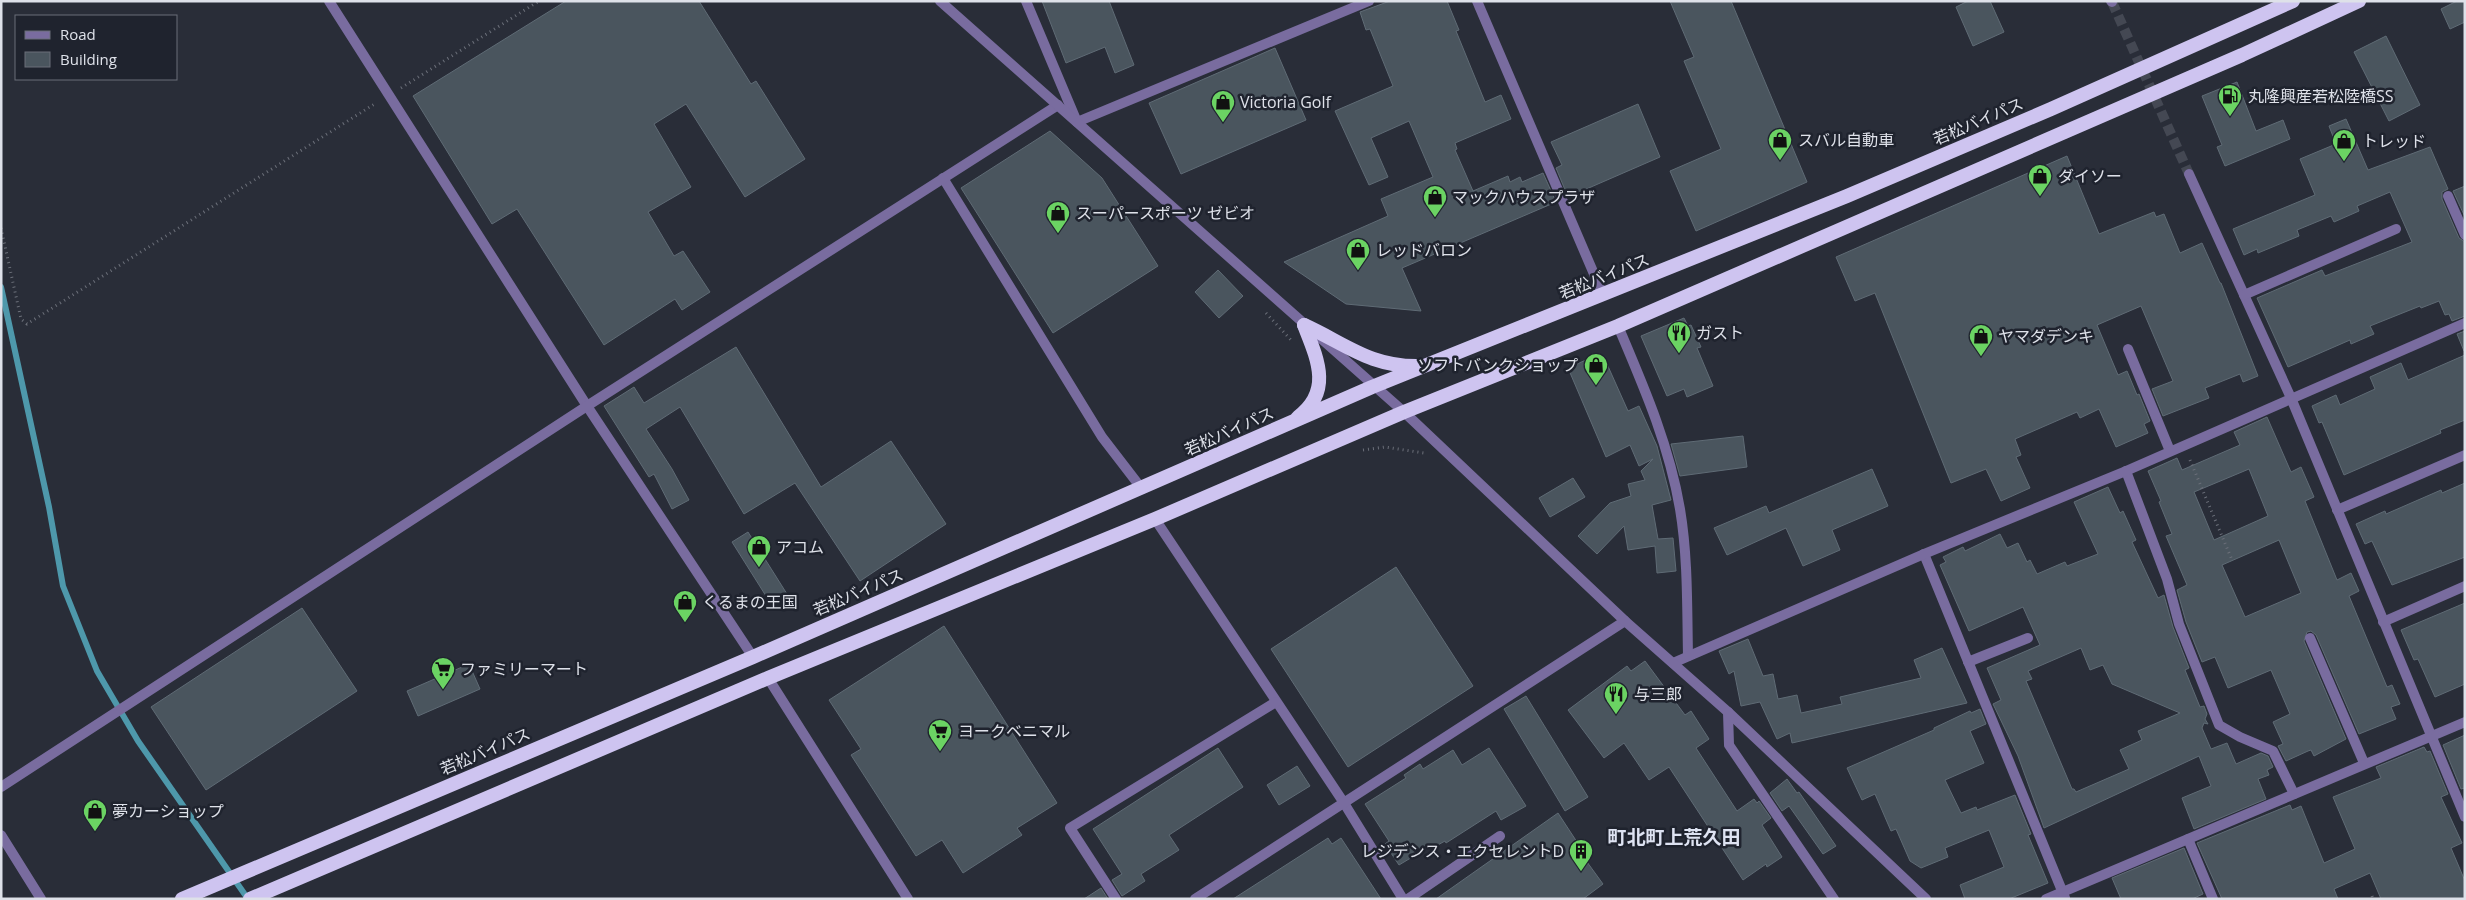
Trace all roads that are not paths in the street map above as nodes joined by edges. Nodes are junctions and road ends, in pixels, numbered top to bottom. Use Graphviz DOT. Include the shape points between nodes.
graph roads {
  1 [pos="329,1"];
  2 [pos="940,1"];
  3 [pos="1026,1"];
  4 [pos="1369,1"];
  5 [pos="1477,1"];
  6 [pos="2293,1"];
  7 [pos="2359,1"];
  8 [pos="1058,105"];
  9 [pos="1077,122"];
  10 [pos="2189,174"];
  11 [pos="943,178"];
  12 [pos="2448,196"];
  13 [pos="2396,229"];
  14 [pos="2465,235"];
  15 [pos="1603,295"];
  16 [pos="2244,296"];
  17 [pos="2465,323"];
  18 [pos="1304,325"];
  19 [pos="1618,326"];
  20 [pos="2128,349"];
  21 [pos="1428,364"];
  22 [pos="1372,387"];
  23 [pos="2291,398"];
  24 [pos="587,406"];
  25 [pos="1404,412"];
  26 [pos="1291,422"];
  27 [pos="2170,452"];
  28 [pos="2465,455"];
  29 [pos="2126,471"];
  30 [pos="1142,489"];
  31 [pos="2337,510"];
  32 [pos="1155,519"];
  33 [pos="1924,554"];
  34 [pos="2465,586"];
  35 [pos="1625,621"];
  36 [pos="2383,622"];
  37 [pos="2028,638"];
  38 [pos="2310,638"];
  39 [pos="1688,656"];
  40 [pos="753,657"];
  41 [pos="1968,662"];
  42 [pos="1673,663"];
  43 [pos="768,678"];
  44 [pos="1276,702"];
  45 [pos="1728,712"];
  46 [pos="2465,722"];
  47 [pos="2430,737"];
  48 [pos="2364,763"];
  49 [pos="1,788"];
  50 [pos="2294,794"];
  51 [pos="1344,803"];
  52 [pos="2465,817"];
  53 [pos="1,834"];
  54 [pos="1500,836"];
  55 [pos="2188,839"];
  56 [pos="2064,896"];
  57 [pos="254,897"];
  58 [pos="40,899"];
  59 [pos="182,899"];
  60 [pos="908,899"];
  61 [pos="1116,899"];
  62 [pos="1195,899"];
  63 [pos="1403,899"];
  64 [pos="1408,899"];
  65 [pos="1834,899"];
  66 [pos="1926,899"];
  67 [pos="2046,899"];
  68 [pos="2212,899"];
  1 -- 24 [label="street"];
  2 -- 8 [label="street"];
  3 -- 9 [label="street"];
  4 -- 9 [label="street"];
  5 -- 15 [label="street"];
  6 -- 15 [label="highway, 若松バイパス" via="2052,109"];
  7 -- 19 [label="highway"];
  8 -- 9 [label="street"];
  8 -- 11 [label="street"];
  9 -- 18 [label="street"];
  10 -- 16 [label="street"];
  11 -- 24 [label="street"];
  11 -- 30 [label="street" via="1102,437"];
  12 -- 14 [label="street"];
  13 -- 16 [label="street"];
  15 -- 21 [label="highway, 若松バイパス"];
  16 -- 23 [label="street"];
  17 -- 23 [label="street"];
  18 -- 21 [label="highway" via="1375,361 1406,366"];
  18 -- 22 [label="street"];
  18 -- 26 [label="highway" via="1318,364 1320,380 1310,406"];
  19 -- 25 [label="highway"];
  19 -- 39 [label="street" via="1662,433 1680,509 1687,576"];
  20 -- 27 [label="street"];
  21 -- 22 [label="highway, 若松バイパス"];
  22 -- 25 [label="street"];
  22 -- 26 [label="highway, 若松バイパス"];
  23 -- 27 [label="street"];
  23 -- 31 [label="street"];
  24 -- 40 [label="street"];
  24 -- 49 [label="street"];
  25 -- 32 [label="highway"];
  25 -- 35 [label="street"];
  26 -- 30 [label="highway, 若松バイパス"];
  27 -- 29 [label="street"];
  28 -- 31 [label="street"];
  29 -- 33 [label="street"];
  29 -- 50 [label="street" via="2167,579 2179,624 2219,725 2273,750"];
  30 -- 40 [label="highway, 若松バイパス"];
  31 -- 36 [label="street"];
  32 -- 43 [label="highway"];
  32 -- 44 [label="street"];
  33 -- 39 [label="street"];
  33 -- 41 [label="street"];
  34 -- 36 [label="street"];
  35 -- 42 [label="street"];
  35 -- 51 [label="street"];
  36 -- 47 [label="street"];
  37 -- 41 [label="street"];
  38 -- 48 [label="street"];
  39 -- 42 [label="street"];
  40 -- 59 [label="highway, 若松バイパス"];
  41 -- 56 [label="street"];
  42 -- 45 [label="street"];
  43 -- 57 [label="highway"];
  43 -- 60 [label="street"];
  44 -- 51 [label="street"];
  44 -- 61 [label="street" via="1070,828"];
  45 -- 65 [label="street" via="1729,745"];
  45 -- 66 [label="street"];
  46 -- 47 [label="street"];
  47 -- 48 [label="street"];
  47 -- 52 [label="street"];
  48 -- 50 [label="street"];
  50 -- 55 [label="street"];
  51 -- 62 [label="street"];
  51 -- 63 [label="street"];
  53 -- 58 [label="street"];
  54 -- 64 [label="street"];
  55 -- 56 [label="street"];
  55 -- 68 [label="street"];
  56 -- 67 [label="street"];
}
